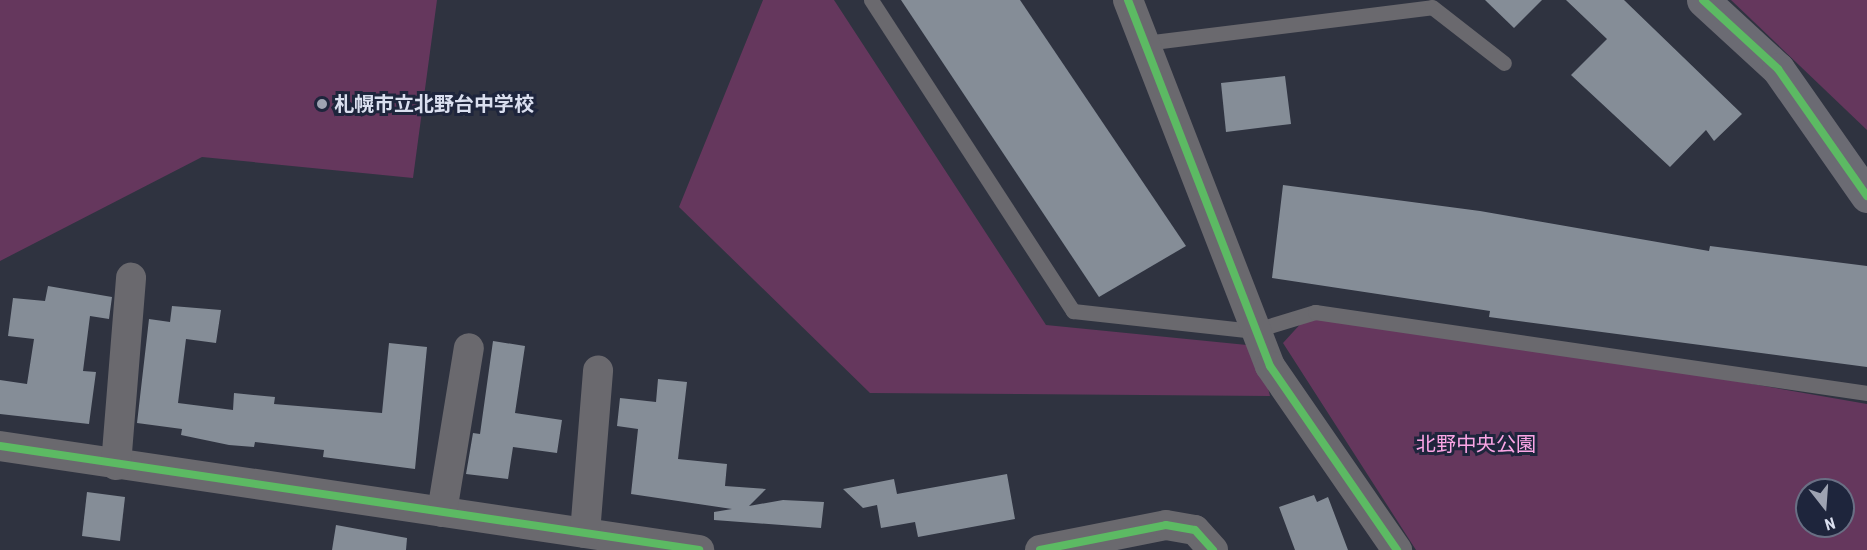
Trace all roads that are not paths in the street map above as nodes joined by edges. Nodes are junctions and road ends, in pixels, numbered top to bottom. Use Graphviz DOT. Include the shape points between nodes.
graph roads {
  1 [pos="871,0"];
  2 [pos="1128,0"];
  3 [pos="1703,0"];
  4 [pos="1145,43"];
  5 [pos="1504,63"];
  6 [pos="1867,196"];
  7 [pos="131,278"];
  8 [pos="1253,331"];
  9 [pos="469,348"];
  10 [pos="598,371"];
  11 [pos="1867,393"];
  12 [pos="0,446"];
  13 [pos="116,465"];
  14 [pos="442,512"];
  15 [pos="585,533"];
  16 [pos="699,550"];
  17 [pos="1040,550"];
  18 [pos="1214,550"];
  19 [pos="1397,550"];
  1 -- 8 [label="lane" via="1073,311"];
  2 -- 4 [label="street"];
  3 -- 6 [label="street" via="1778,69"];
  4 -- 5 [label="lane" via="1432,7"];
  4 -- 8 [label="street"];
  7 -- 13 [label="street"];
  8 -- 11 [label="lane" via="1315,312"];
  8 -- 19 [label="street" via="1286,391"];
  9 -- 14 [label="street"];
  10 -- 15 [label="street"];
  12 -- 13 [label="street"];
  13 -- 14 [label="street"];
  14 -- 15 [label="street"];
  15 -- 16 [label="street"];
  17 -- 18 [label="street" via="1166,525 1195,530"];
}
